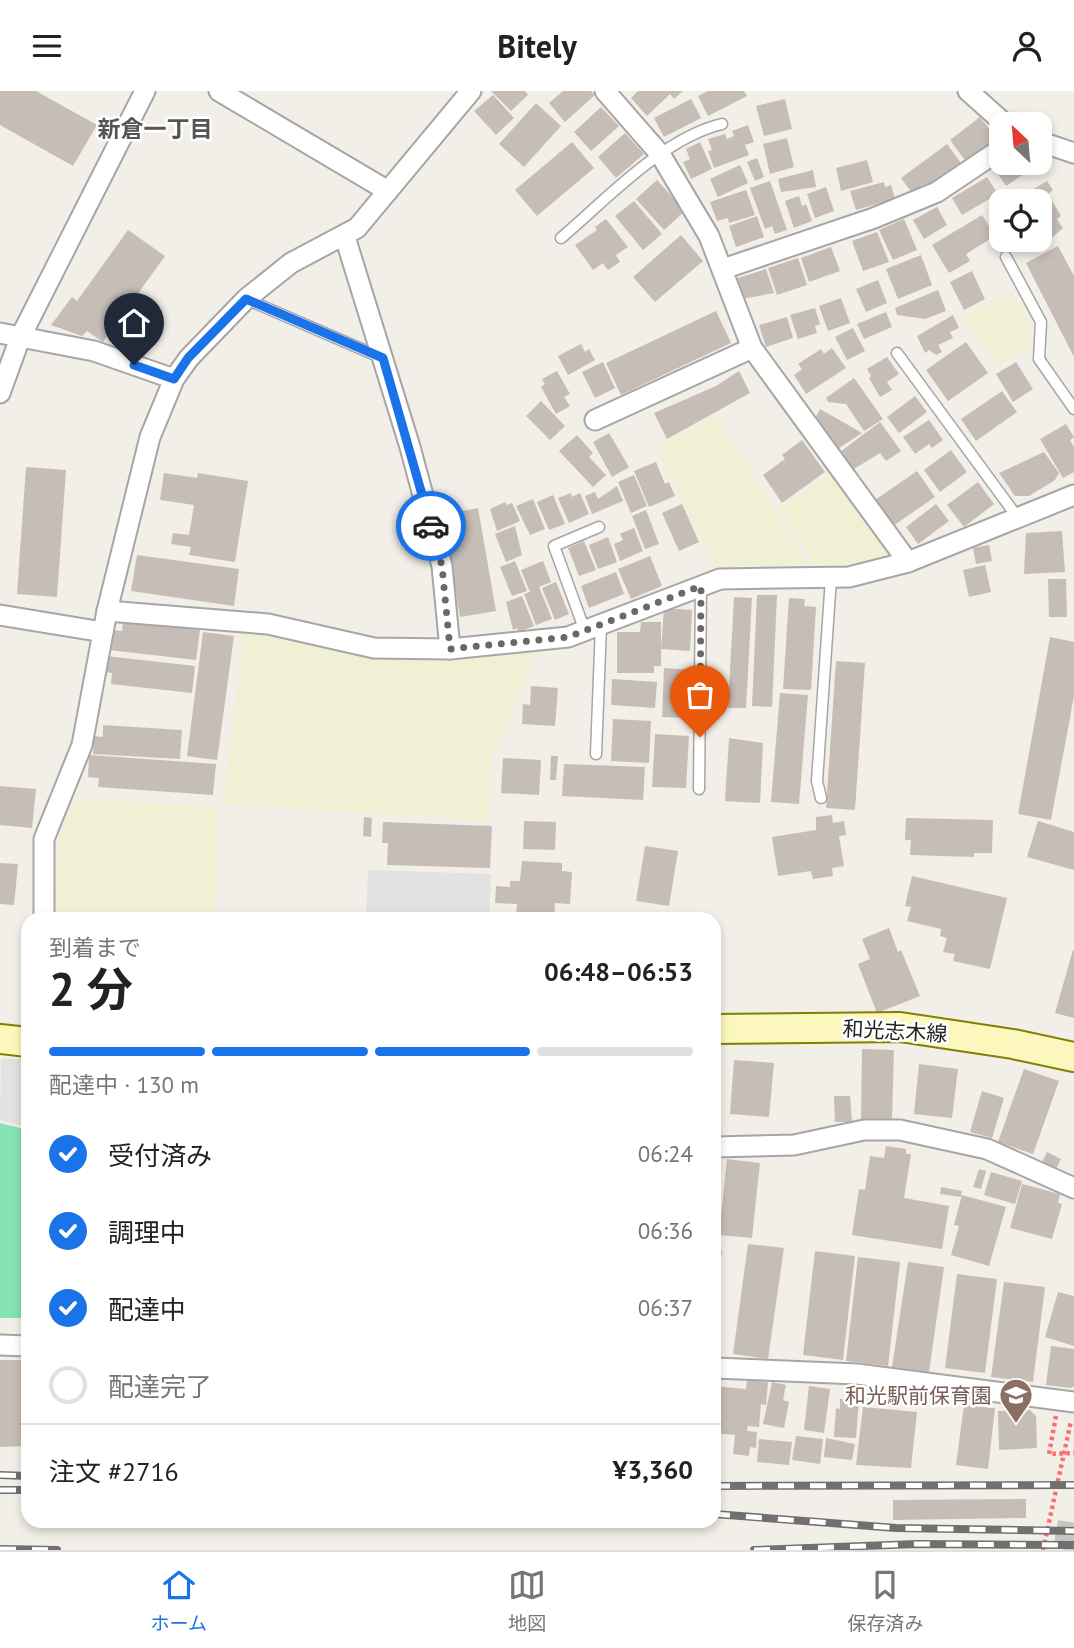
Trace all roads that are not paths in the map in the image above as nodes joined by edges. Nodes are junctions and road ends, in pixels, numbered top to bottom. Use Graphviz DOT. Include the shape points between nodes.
graph roads {
  1 [pos="145,91"];
  2 [pos="219,91"];
  3 [pos="471,91"];
  4 [pos="968,91"];
  5 [pos="611,93"];
  6 [pos="991,112"];
  7 [pos="722,124"];
  8 [pos="1052,146"];
  9 [pos="1074,153"];
  10 [pos="660,154"];
  11 [pos="989,157"];
  12 [pos="388,191"];
  13 [pos="345,237"];
  14 [pos="561,238"];
  15 [pos="1006,257"];
  16 [pos="723,269"];
  17 [pos="246,299"];
  18 [pos="0,333"];
  19 [pos="20,338"];
  20 [pos="752,348"];
  21 [pos="897,353"];
  22 [pos="383,358"];
  23 [pos="174,379"];
  24 [pos="0,393"];
  25 [pos="1074,409"];
  26 [pos="595,420"];
  27 [pos="1074,495"];
  28 [pos="1018,518"];
  29 [pos="599,527"];
  30 [pos="908,562"];
  31 [pos="831,578"];
  32 [pos="701,586"];
  33 [pos="107,611"];
  34 [pos="0,615"];
  35 [pos="593,628"];
  36 [pos="103,632"];
  37 [pos="450,649"];
  38 [pos="596,754"];
  39 [pos="699,789"];
  40 [pos="821,798"];
  41 [pos="44,912"];
  42 [pos="721,1029"];
  43 [pos="1074,1057"];
  44 [pos="721,1147"];
  45 [pos="1074,1188"];
  46 [pos="0,1345"];
  47 [pos="21,1346"];
  48 [pos="721,1368"];
  49 [pos="1072,1402"];
  1 -- 19 [label="street"];
  2 -- 12 [label="street"];
  3 -- 12 [label="street"];
  4 -- 6 [label="street"];
  5 -- 10 [label="street"];
  7 -- 10 [label="lane" via="696,130"];
  8 -- 9 [label="street"];
  10 -- 14 [label="lane"];
  10 -- 16 [label="street" via="709,236"];
  11 -- 16 [label="street" via="937,192"];
  12 -- 13 [label="street"];
  13 -- 17 [label="street" via="291,263"];
  13 -- 22 [label="street"];
  15 -- 25 [label="lane" via="1041,322 1038,359"];
  16 -- 20 [label="street"];
  17 -- 22 [label="lane"];
  17 -- 23 [label="street" via="188,358"];
  18 -- 19 [label="street"];
  19 -- 23 [label="street" via="94,351"];
  19 -- 24 [label="street"];
  20 -- 26 [label="street"];
  20 -- 30 [label="street"];
  21 -- 28 [label="lane"];
  22 -- 37 [label="street" via="442,566"];
  23 -- 33 [label="street" via="150,437"];
  27 -- 28 [label="street"];
  28 -- 30 [label="street"];
  29 -- 35 [label="lane" via="554,546"];
  30 -- 31 [label="street"];
  31 -- 32 [label="street" via="720,579"];
  31 -- 40 [label="lane" via="817,781"];
  32 -- 35 [label="street"];
  32 -- 39 [label="lane"];
  33 -- 36 [label="street"];
  33 -- 37 [label="street" via="268,624 374,648"];
  34 -- 36 [label="street"];
  35 -- 37 [label="street" via="568,637"];
  35 -- 38 [label="lane"];
  36 -- 41 [label="street" via="82,745 44,839"];
  42 -- 43 [label="main road, 和光志木線" via="900,1027"];
  44 -- 45 [label="street" via="794,1145 864,1130 900,1130 987,1149"];
  46 -- 47 [label="street"];
  48 -- 49 [label="street" via="857,1374"];
}
